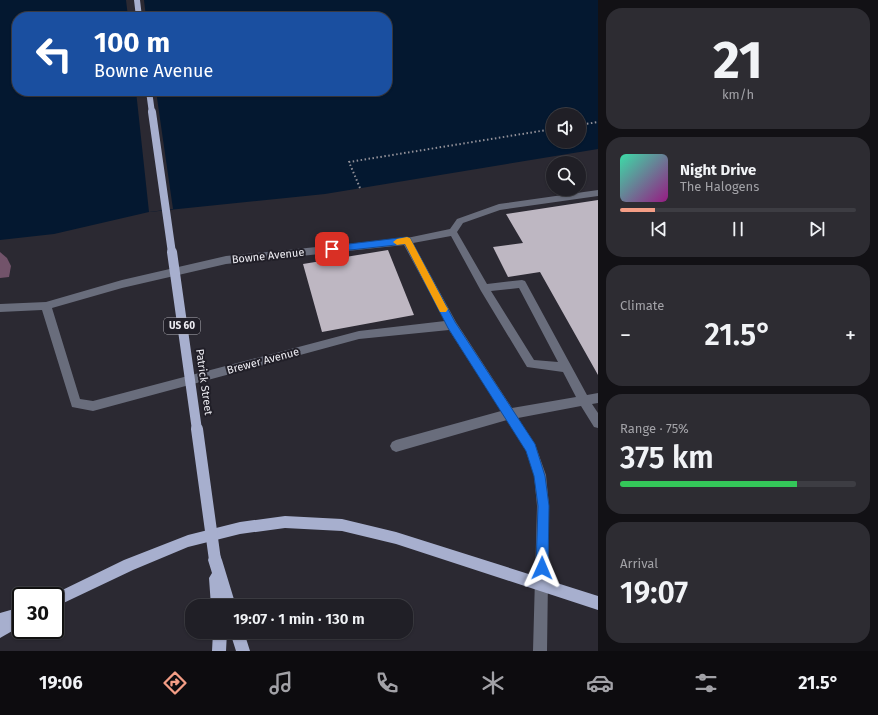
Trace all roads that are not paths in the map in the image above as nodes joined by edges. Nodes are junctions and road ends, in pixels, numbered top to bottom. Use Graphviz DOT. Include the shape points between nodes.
graph roads {
  1 [pos="137,0"];
  2 [pos="138,12"];
  3 [pos="150,96"];
  4 [pos="598,194"];
  5 [pos="453,232"];
  6 [pos="407,240"];
  7 [pos="484,288"];
  8 [pos="46,306"];
  9 [pos="0,308"];
  10 [pos="452,325"];
  11 [pos="567,368"];
  12 [pos="598,398"];
  13 [pos="584,401"];
  14 [pos="509,414"];
  15 [pos="598,423"];
  16 [pos="396,446"];
  17 [pos="215,560"];
  18 [pos="542,584"];
  19 [pos="64,596"];
  20 [pos="218,599"];
  21 [pos="227,599"];
  22 [pos="598,603"];
  23 [pos="12,617"];
  24 [pos="0,620"];
  25 [pos="12,624"];
  26 [pos="0,631"];
  27 [pos="220,639"];
  28 [pos="239,639"];
  29 [pos="219,651"];
  30 [pos="243,651"];
  31 [pos="540,651"];
  1 -- 2 [label="main road"];
  3 -- 17 [label="main road, Patrick Street / US 60, bridge"];
  4 -- 5 [label="street" via="499,206 460,221"];
  5 -- 6 [label="street, Bowne Avenue"];
  5 -- 7 [label="street"];
  6 -- 8 [label="street, Bowne Avenue" via="226,260 122,284"];
  6 -- 10 [label="street"];
  7 -- 11 [label="street" via="532,364"];
  7 -- 11 [label="street" via="522,284"];
  8 -- 9 [label="street, Bowne Avenue"];
  8 -- 10 [label="street, Brewer Avenue" via="76,403 93,406 359,335"];
  10 -- 14 [label="street"];
  11 -- 13 [label="street"];
  12 -- 13 [label="street"];
  13 -- 14 [label="street"];
  13 -- 15 [label="street"];
  14 -- 16 [label="street"];
  14 -- 18 [label="street" via="531,448 540,476 543,506"];
  17 -- 20 [label="main road, Patrick Street / US 60"];
  17 -- 21 [label="main road"];
  18 -- 19 [label="main road" via="396,538 342,525 285,522 240,528 188,541"];
  18 -- 22 [label="main road"];
  18 -- 31 [label="street"];
  23 -- 24 [label="main road"];
  25 -- 26 [label="main road"];
  27 -- 29 [label="main road"];
  28 -- 30 [label="main road"];
}
